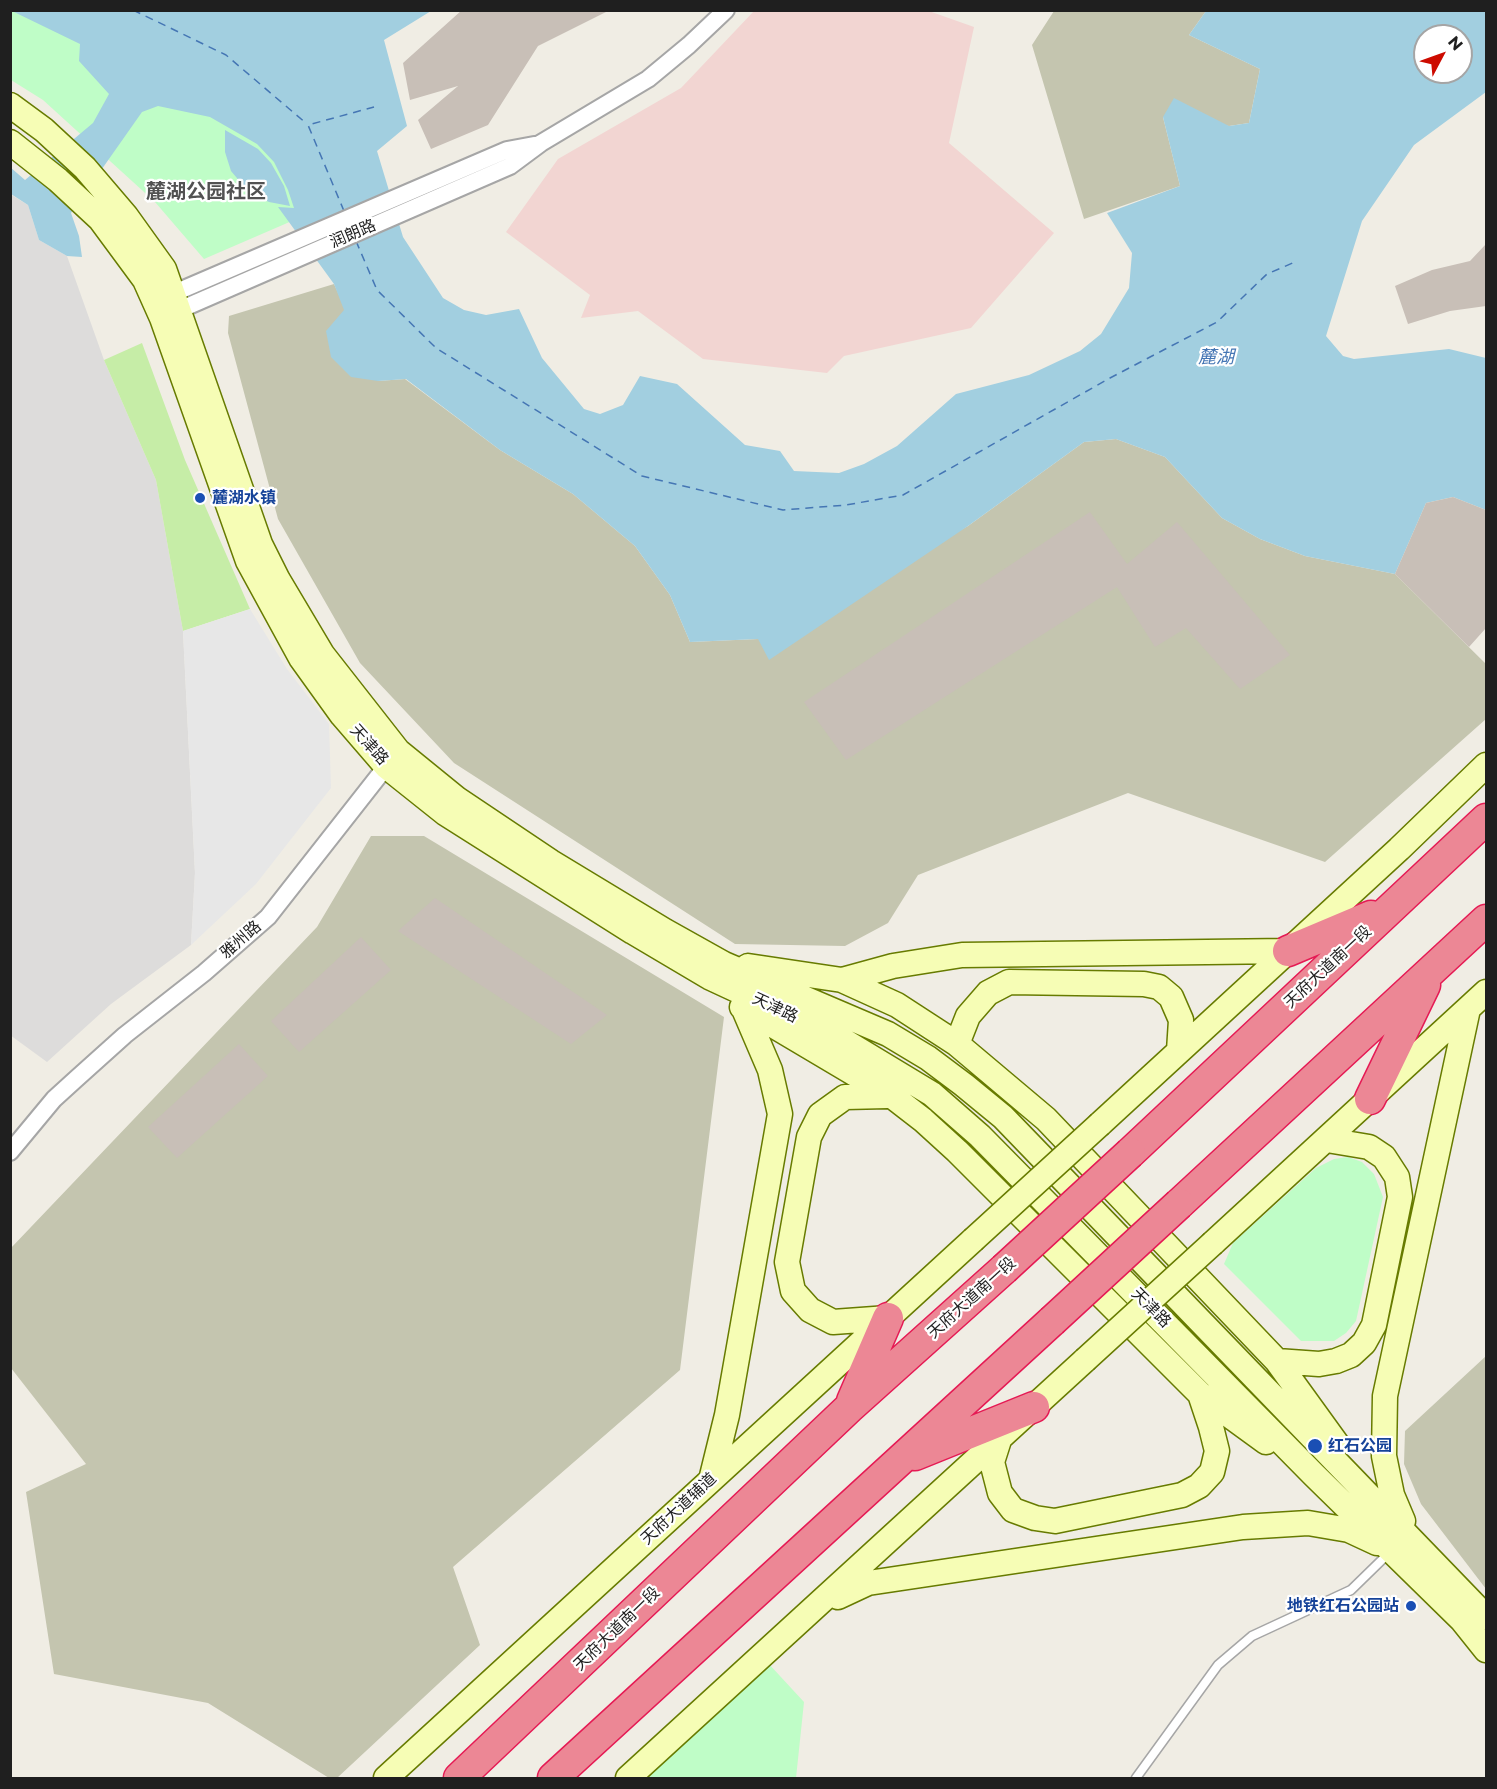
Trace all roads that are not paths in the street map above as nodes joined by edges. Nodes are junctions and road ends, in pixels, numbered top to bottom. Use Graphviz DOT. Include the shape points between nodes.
graph roads {
  1 [pos="726,10"];
  2 [pos="10,105"];
  3 [pos="10,142"];
  4 [pos="541,143"];
  5 [pos="244,272"];
  6 [pos="167,305"];
  7 [pos="392,759"];
  8 [pos="1486,765"];
  9 [pos="1486,819"];
  10 [pos="1390,908"];
  11 [pos="1486,920"];
  12 [pos="1288,951"];
  13 [pos="1433,969"];
  14 [pos="717,970"];
  15 [pos="842,980"];
  16 [pos="1486,992"];
  17 [pos="743,1007"];
  18 [pos="1468,1009"];
  19 [pos="957,1044"];
  20 [pos="1179,1051"];
  21 [pos="892,1096"];
  22 [pos="1370,1099"];
  23 [pos="1327,1140"];
  24 [pos="10,1152"];
  25 [pos="888,1318"];
  26 [pos="1277,1361"];
  27 [pos="1200,1394"];
  28 [pos="1034,1407"];
  29 [pos="849,1408"];
  30 [pos="999,1440"];
  31 [pos="898,1461"];
  32 [pos="1314,1475"];
  33 [pos="711,1480"];
  34 [pos="1379,1504"];
  35 [pos="1401,1542"];
  36 [pos="816,1607"];
  37 [pos="1486,1617"];
  38 [pos="1486,1650"];
  39 [pos="386,1779"];
  40 [pos="459,1779"];
  41 [pos="553,1779"];
  42 [pos="628,1779"];
  43 [pos="1136,1779"];
  1 -- 4 [label="street, 润朗路" via="648,79"];
  2 -- 6 [label="street" via="85,168 126,216 164,269"];
  3 -- 6 [label="street" via="100,219"];
  4 -- 5 [label="street, 润朗路" via="507,150 454,173"];
  4 -- 5 [label="street, 润朗路" via="510,165 467,186"];
  5 -- 6 [label="street, 润朗路"];
  6 -- 7 [label="street, 天津路" via="278,580"];
  7 -- 14 [label="street, 天津路" via="658,936"];
  7 -- 24 [label="street, 雅州路" via="268,917 125,1035 54,1100"];
  8 -- 12 [label="street, 天府大道辅道"];
  9 -- 10 [label="highway, 天府大道南一段"];
  10 -- 12 [label="highway"];
  10 -- 29 [label="highway, 天府大道南一段, bridge" via="1130,1153"];
  11 -- 13 [label="highway"];
  12 -- 15 [label="street" via="962,955 893,966"];
  12 -- 20 [label="street, 天府大道辅道"];
  13 -- 22 [label="highway"];
  13 -- 31 [label="highway, bridge"];
  14 -- 15 [label="street" via="796,972"];
  14 -- 17 [label="street"];
  14 -- 32 [label="street, 天津路" via="932,1094 980,1136"];
  14 -- 34 [label="street, 天津路" via="888,1034 964,1085 1003,1117"];
  15 -- 19 [label="street" via="897,1005"];
  16 -- 18 [label="street"];
  17 -- 21 [label="street"];
  17 -- 33 [label="street" via="770,1070 780,1114 727,1415"];
  18 -- 22 [label="street"];
  18 -- 35 [label="street" via="1385,1396 1384,1456"];
  19 -- 20 [label="street" via="968,1016 988,993 1009,982 1144,984 1159,987 1171,997 1181,1020"];
  19 -- 26 [label="street" via="1046,1119"];
  20 -- 25 [label="street, 天府大道辅道, bridge"];
  21 -- 25 [label="street" via="845,1097 820,1115 809,1137 787,1262 794,1291 810,1310 833,1322"];
  21 -- 27 [label="street" via="957,1151"];
  22 -- 23 [label="street"];
  23 -- 26 [label="street" via="1369,1147 1384,1157 1397,1177 1400,1197 1374,1324 1364,1343 1336,1361"];
  23 -- 28 [label="street, bridge"];
  25 -- 29 [label="highway"];
  25 -- 33 [label="street, 天府大道辅道"];
  26 -- 34 [label="street"];
  27 -- 30 [label="street" via="1216,1451 1212,1472 1199,1486 1182,1495 1055,1521 1035,1518 1013,1510 1000,1493 992,1462"];
  27 -- 32 [label="street"];
  28 -- 30 [label="street"];
  28 -- 31 [label="highway"];
  29 -- 40 [label="highway, 天府大道南一段"];
  30 -- 36 [label="street"];
  31 -- 41 [label="highway"];
  32 -- 35 [label="street, 天津路"];
  33 -- 39 [label="street, 天府大道辅道"];
  34 -- 35 [label="street, 天津路"];
  35 -- 36 [label="street" via="1308,1523 1243,1527 868,1583"];
  35 -- 37 [label="street, 天津路"];
  35 -- 38 [label="street, 天津路"];
  35 -- 43 [label="lane" via="1351,1590 1252,1636 1218,1665"];
  36 -- 42 [label="street"];
}
